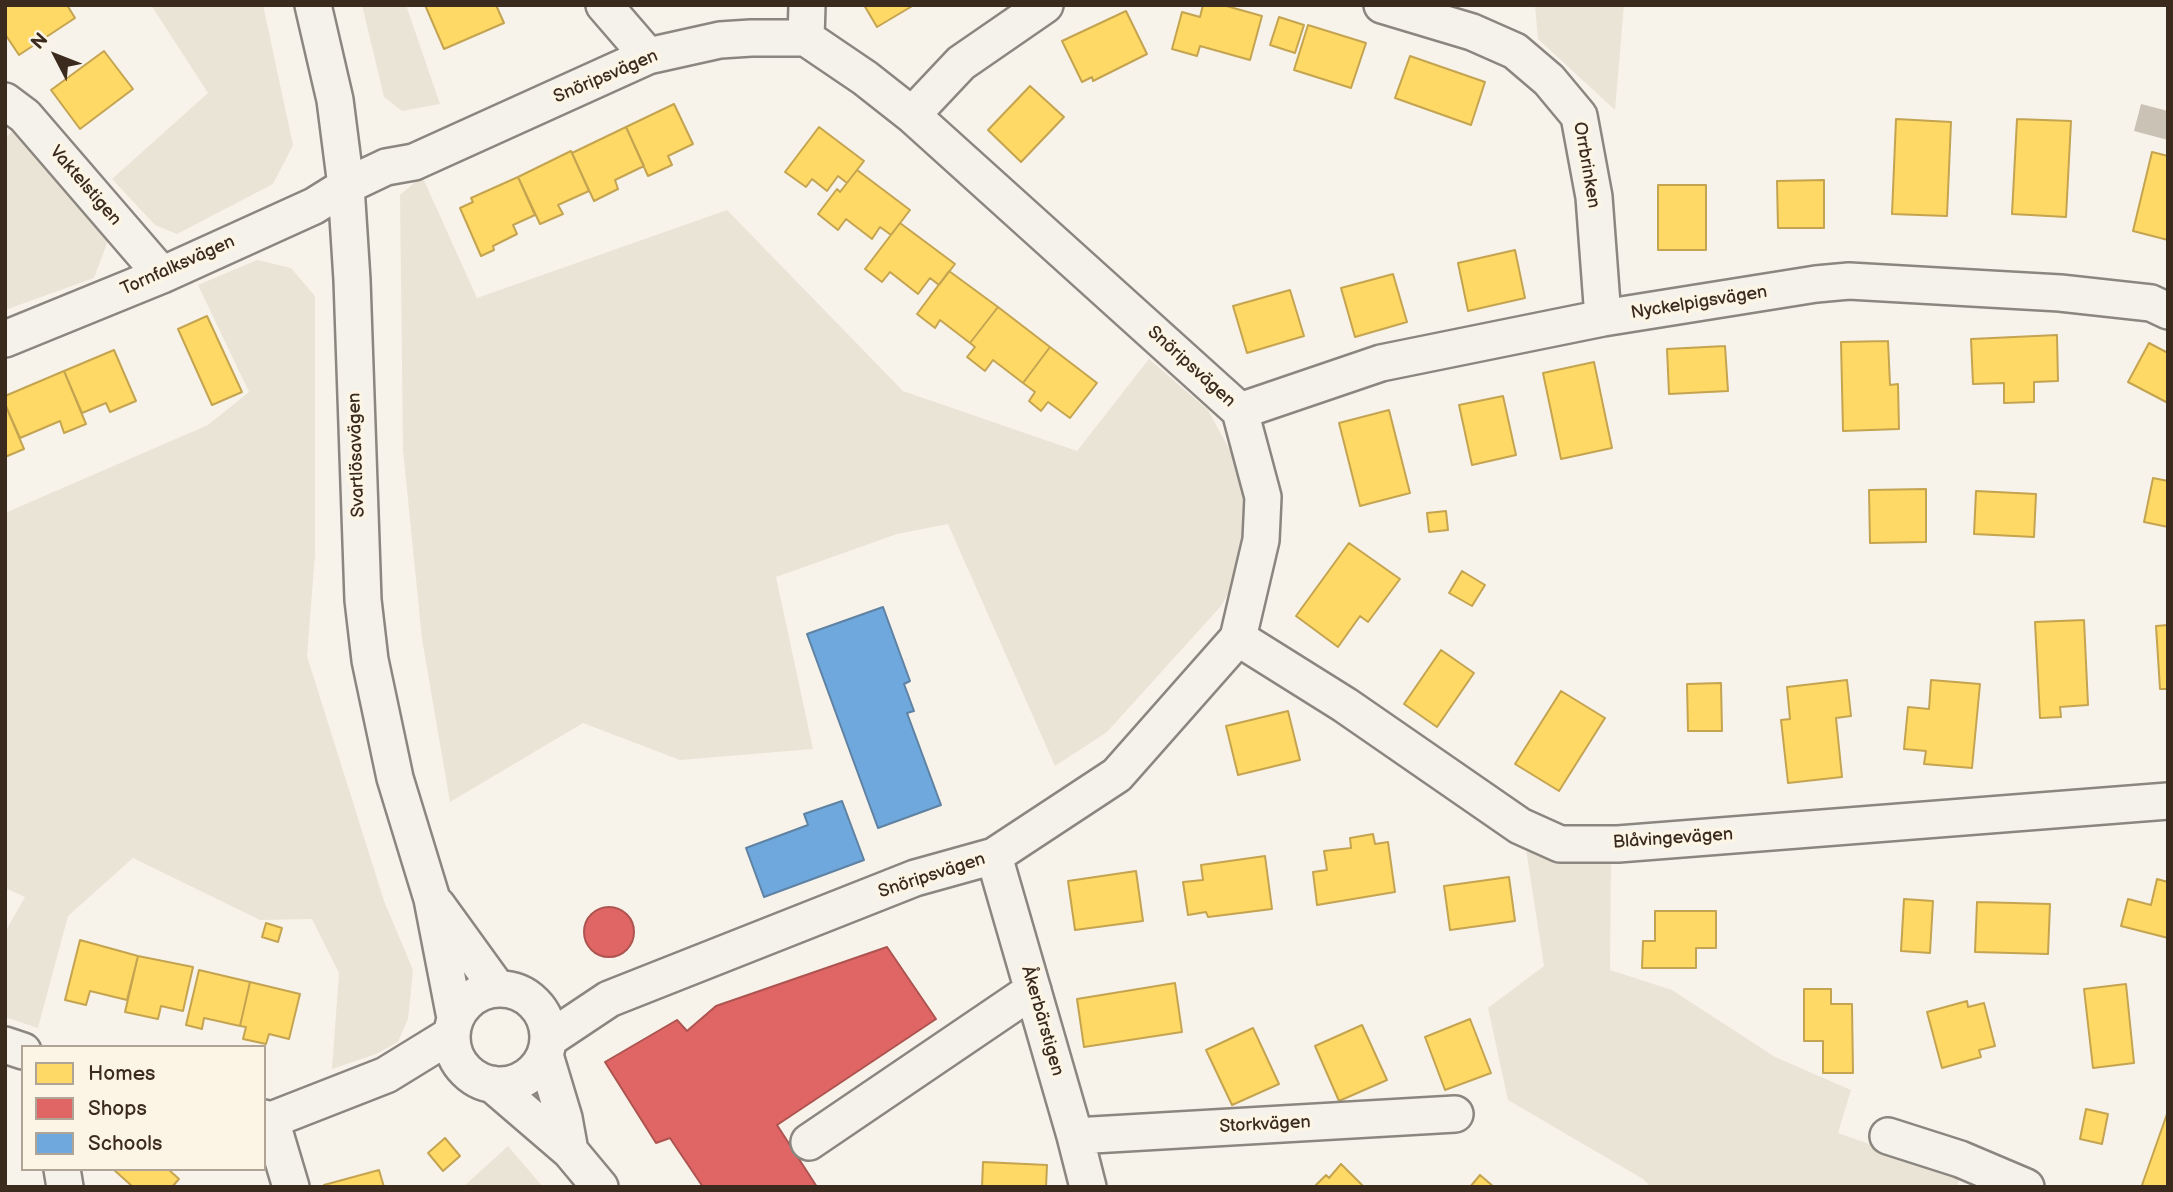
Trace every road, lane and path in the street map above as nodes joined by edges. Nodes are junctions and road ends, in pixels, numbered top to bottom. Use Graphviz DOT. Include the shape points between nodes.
graph roads {
  1 [pos="313,5"];
  2 [pos="604,5"];
  3 [pos="1045,5"];
  4 [pos="1382,5"];
  5 [pos="806,22"];
  6 [pos="648,56"];
  7 [pos="5,101"];
  8 [pos="912,115"];
  9 [pos="346,186"];
  10 [pos="162,275"];
  11 [pos="2168,311"];
  12 [pos="1604,318"];
  13 [pos="5,339"];
  14 [pos="1240,411"];
  15 [pos="1238,638"];
  16 [pos="2168,801"];
  17 [pos="994,856"];
  18 [pos="432,899"];
  19 [pos="497,988"];
  20 [pos="1033,990"];
  21 [pos="453,1027"];
  22 [pos="545,1034"];
  23 [pos="386,1075"];
  24 [pos="478,1077"];
  25 [pos="1455,1114"];
  26 [pos="268,1119"];
  27 [pos="1075,1136"];
  28 [pos="1888,1136"];
  29 [pos="809,1142"];
  30 [pos="570,1151"];
  31 [pos="291,1187"];
  32 [pos="600,1187"];
  33 [pos="1088,1187"];
  34 [pos="2026,1187"];
  1 -- 9 [label="street, Svartlösavägen" via="335,100"];
  2 -- 6 [label="street"];
  3 -- 8 [label="street" via="961,63"];
  4 -- 12 [label="street, Orrbrinken" via="1472,32 1515,51 1549,80 1579,116 1594,197"];
  5 -- 6 [label="street, Snöripsvägen"];
  5 -- 8 [label="street, Snöripsvägen"];
  6 -- 9 [label="street, Snöripsvägen" via="414,162 386,167"];
  7 -- 10 [label="street, Vaktelstigen" via="25,116"];
  8 -- 14 [label="street, Snöripsvägen"];
  9 -- 10 [label="street, Tornfalksvägen" via="314,206"];
  9 -- 18 [label="street, Svartlösavägen" via="361,558 370,660 395,778"];
  10 -- 13 [label="street, Tornfalksvägen"];
  11 -- 12 [label="street, Nyckelpigsvägen" via="2151,303 2060,293 1849,281"];
  12 -- 14 [label="street, Nyckelpigsvägen" via="1381,363"];
  14 -- 15 [label="street, Snöripsvägen" via="1263,497 1261,540"];
  15 -- 16 [label="street, Blåvingevägen" via="1345,705 1520,826 1560,844 1618,844"];
  15 -- 17 [label="street, Snöripsvägen" via="1117,775"];
  17 -- 20 [label="street, Åkerbärstigen"];
  17 -- 22 [label="street, Snöripsvägen" via="915,878 609,999 591,998"];
  18 -- 19 [label="street, Svartlösavägen"];
  18 -- 21 [label="street, Svartlösavägen"];
  19 -- 21 [label="street" via="480,992 465,1003"];
  19 -- 22 [label="street" via="528,996"];
  20 -- 27 [label="street, Åkerbärstigen"];
  20 -- 29 [label="street"];
  21 -- 23 [label="street"];
  21 -- 24 [label="street" via="454,1053"];
  22 -- 24 [label="street" via="537,1069 524,1079 509,1084"];
  22 -- 30 [label="street"];
  23 -- 24 [label="street"];
  23 -- 26 [label="street"];
  24 -- 30 [label="street"];
  25 -- 27 [label="street, Storkvägen"];
  26 -- 31 [label="street"];
  27 -- 33 [label="street, Åkerbärstigen"];
  28 -- 34 [label="street"];
  30 -- 32 [label="street"];
}
